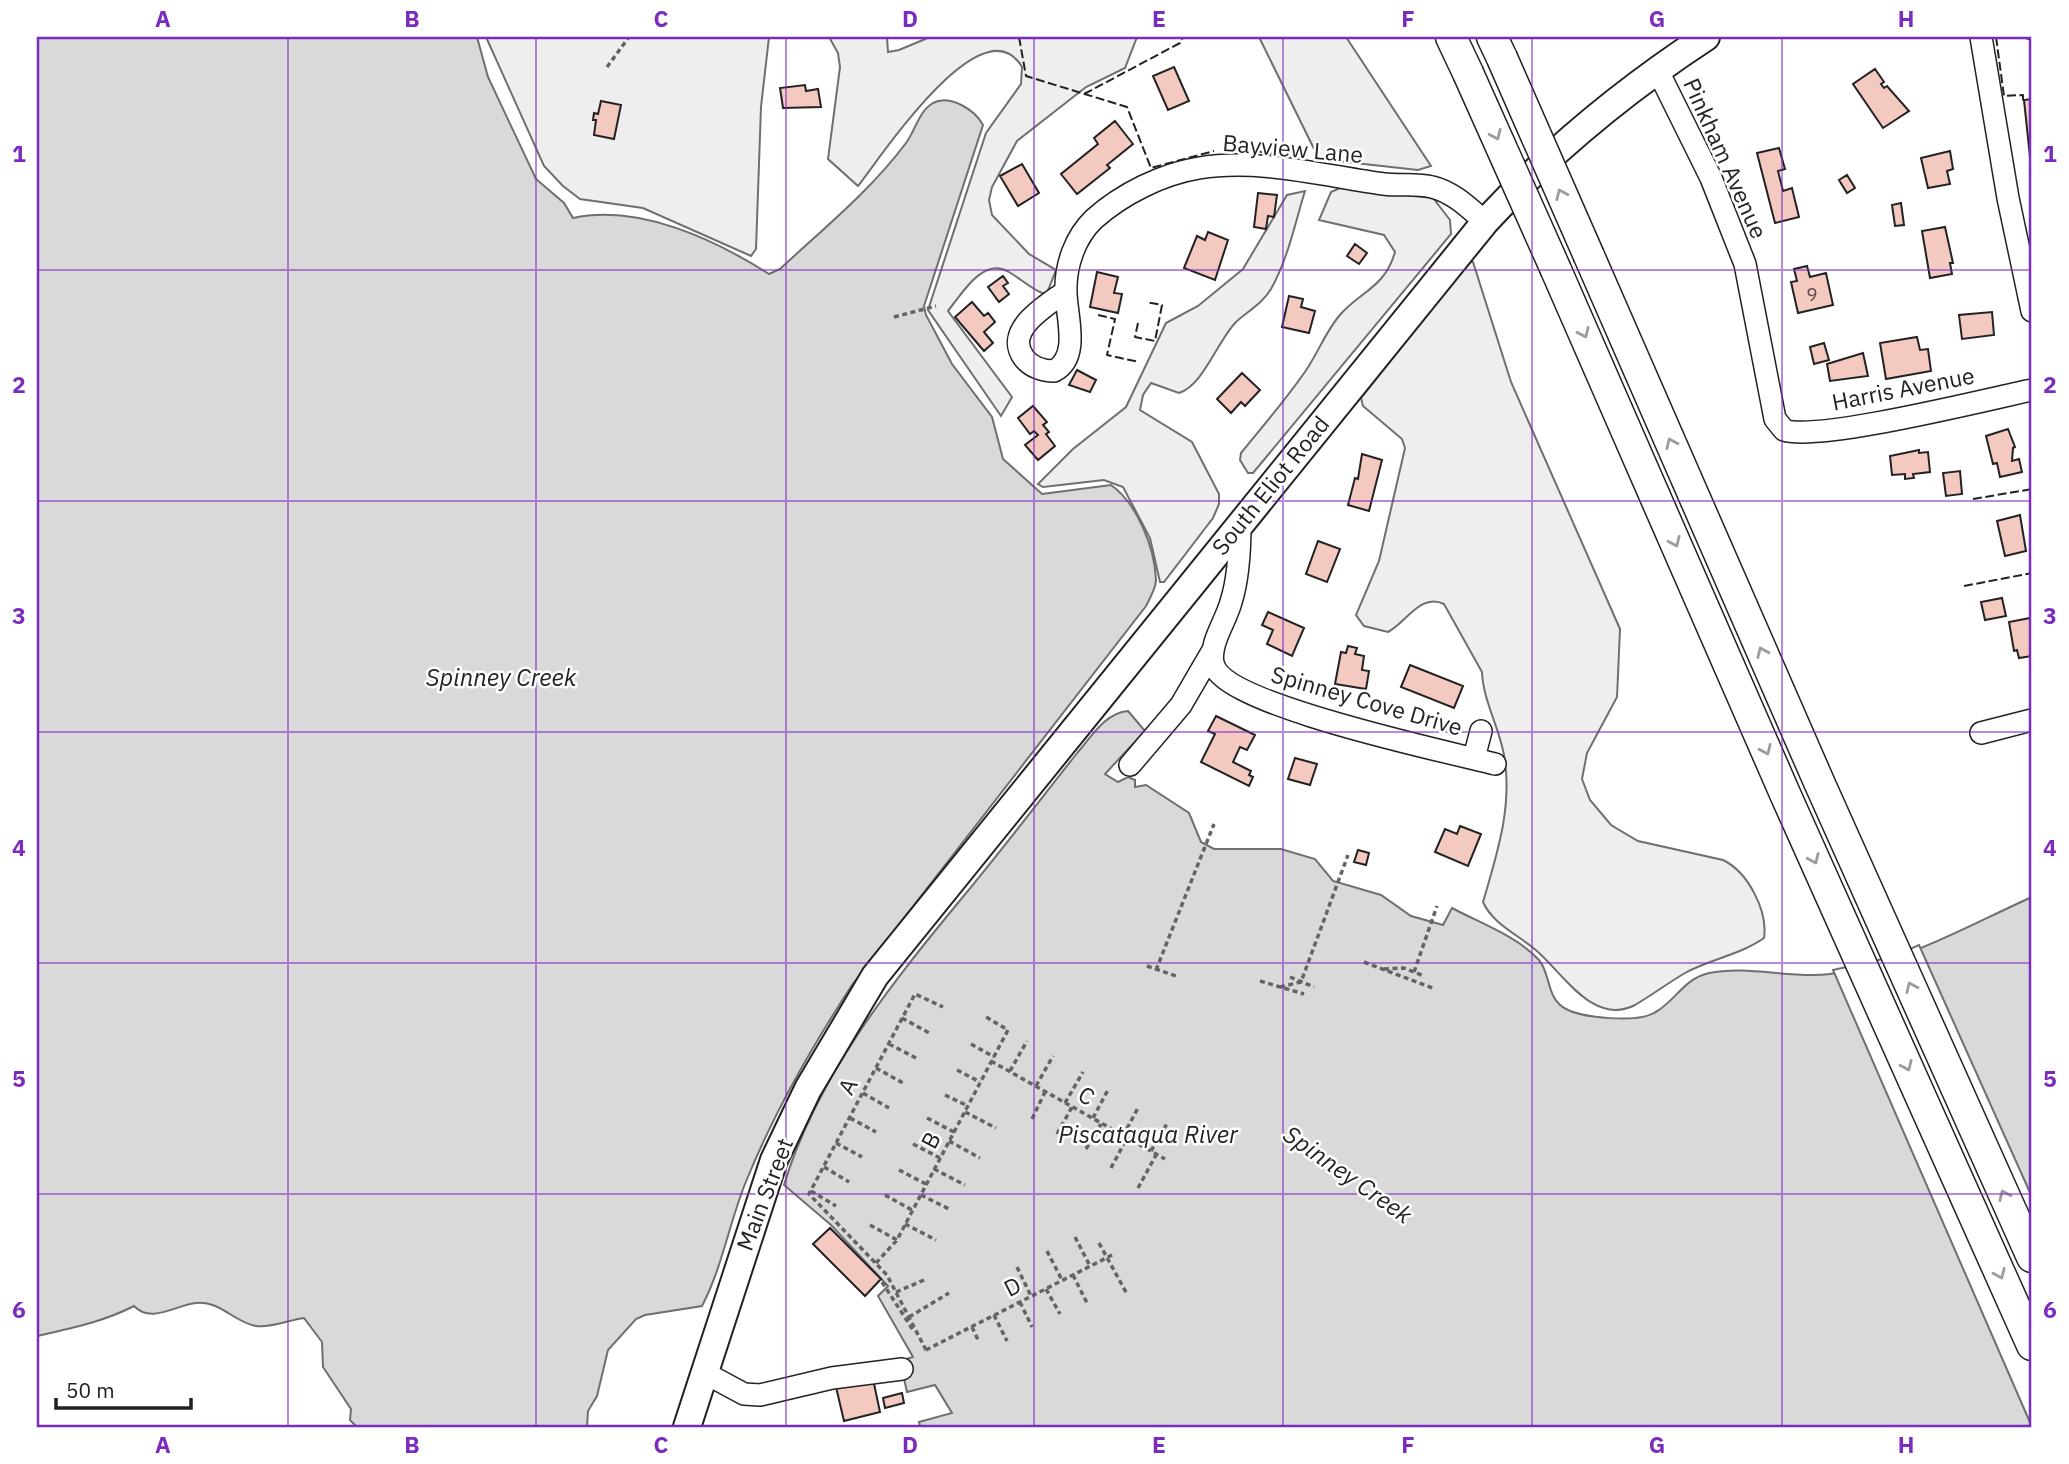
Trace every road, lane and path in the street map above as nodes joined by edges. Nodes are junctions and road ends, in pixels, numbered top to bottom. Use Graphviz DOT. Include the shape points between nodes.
graph roads {
  1 [pos="629,37"];
  2 [pos="1451,37"];
  3 [pos="1492,37"];
  4 [pos="1706,37"];
  5 [pos="1981,37"];
  6 [pos="607,67"];
  7 [pos="1657,69"];
  8 [pos="1485,222"];
  9 [pos="1066,292"];
  10 [pos="936,306"];
  11 [pos="2032,311"];
  12 [pos="894,317"];
  13 [pos="2032,390"];
  14 [pos="1784,430"];
  15 [pos="1240,523"];
  16 [pos="1213,650"];
  17 [pos="2032,720"];
  18 [pos="1481,731"];
  19 [pos="1981,733"];
  20 [pos="1130,765"];
  21 [pos="1214,824"];
  22 [pos="1348,855"];
  23 [pos="1437,906"];
  24 [pos="1364,962"];
  25 [pos="1147,967"];
  26 [pos="1382,969"];
  27 [pos="1156,970"];
  28 [pos="1414,972"];
  29 [pos="876,976"];
  30 [pos="1176,976"];
  31 [pos="1424,976"];
  32 [pos="1290,977"];
  33 [pos="1260,982"];
  34 [pos="1301,982"];
  35 [pos="1280,987"];
  36 [pos="1314,987"];
  37 [pos="1435,989"];
  38 [pos="1304,994"];
  39 [pos="943,1007"];
  40 [pos="986,1017"];
  41 [pos="902,1018"];
  42 [pos="931,1034"];
  43 [pos="1027,1041"];
  44 [pos="889,1044"];
  45 [pos="971,1044"];
  46 [pos="1053,1056"];
  47 [pos="916,1058"];
  48 [pos="993,1059"];
  49 [pos="876,1068"];
  50 [pos="957,1070"];
  51 [pos="1010,1071"];
  52 [pos="1083,1072"];
  53 [pos="980,1082"];
  54 [pos="903,1083"];
  55 [pos="1036,1086"];
  56 [pos="1109,1088"];
  57 [pos="1046,1092"];
  58 [pos="863,1093"];
  59 [pos="945,1095"];
  60 [pos="1065,1103"];
  61 [pos="968,1106"];
  62 [pos="1139,1106"];
  63 [pos="1072,1107"];
  64 [pos="889,1108"];
  65 [pos="965,1112"];
  66 [pos="850,1118"];
  67 [pos="927,1118"];
  68 [pos="1093,1118"];
  69 [pos="1032,1119"];
  70 [pos="1168,1122"];
  71 [pos="1101,1123"];
  72 [pos="996,1128"];
  73 [pos="876,1132"];
  74 [pos="954,1132"];
  75 [pos="1057,1134"];
  76 [pos="1125,1137"];
  77 [pos="949,1141"];
  78 [pos="836,1143"];
  79 [pos="913,1144"];
  80 [pos="1087,1149"];
  81 [pos="1151,1152"];
  82 [pos="1156,1154"];
  83 [pos="862,1157"];
  84 [pos="940,1158"];
  85 [pos="980,1158"];
  86 [pos="1165,1159"];
  87 [pos="824,1167"];
  88 [pos="1111,1168"];
  89 [pos="934,1169"];
  90 [pos="900,1170"];
  91 [pos="849,1182"];
  92 [pos="926,1184"];
  93 [pos="965,1185"];
  94 [pos="1138,1188"];
  95 [pos="810,1192"];
  96 [pos="885,1195"];
  97 [pos="920,1195"];
  98 [pos="836,1206"];
  99 [pos="912,1210"];
  100 [pos="951,1210"];
  101 [pos="905,1224"];
  102 [pos="870,1226"];
  103 [pos="1075,1237"];
  104 [pos="897,1240"];
  105 [pos="936,1240"];
  106 [pos="1099,1243"];
  107 [pos="1047,1251"];
  108 [pos="1114,1254"];
  109 [pos="2032,1257"];
  110 [pos="1107,1258"];
  111 [pos="876,1264"];
  112 [pos="1090,1266"];
  113 [pos="1017,1267"];
  114 [pos="1073,1275"];
  115 [pos="924,1280"];
  116 [pos="1062,1280"];
  117 [pos="883,1282"];
  118 [pos="1046,1289"];
  119 [pos="896,1292"];
  120 [pos="949,1293"];
  121 [pos="1127,1294"];
  122 [pos="1031,1296"];
  123 [pos="1020,1302"];
  124 [pos="1087,1303"];
  125 [pos="1060,1314"];
  126 [pos="994,1315"];
  127 [pos="909,1317"];
  128 [pos="972,1326"];
  129 [pos="1032,1327"];
  130 [pos="1007,1341"];
  131 [pos="979,1342"];
  132 [pos="2032,1345"];
  133 [pos="926,1350"];
  134 [pos="902,1369"];
  135 [pos="705,1373"];
  136 [pos="687,1427"];
  1 -- 6 [label="path"];
  2 -- 132 [label="highway, one-way, bridge"];
  109 -- 3 [label="highway, one-way, bridge"];
  4 -- 7 [label="main road, South Eliot Road"];
  5 -- 11 [label="street"];
  7 -- 8 [label="main road, South Eliot Road" via="1522,182"];
  7 -- 14 [label="street, Pinkham Avenue" via="1711,178 1745,264 1775,419"];
  8 -- 9 [label="street, Bayview Lane" via="1461,201 1430,186 1249,166 1200,167 1151,182 1096,217 1071,258"];
  8 -- 15 [label="main road, South Eliot Road"];
  10 -- 12 [label="path"];
  13 -- 14 [label="street, Harris Avenue" via="1880,421 1807,432"];
  15 -- 16 [label="street" via="1232,601"];
  15 -- 29 [label="main road, South Eliot Road"];
  16 -- 18 [label="street, Spinney Cove Drive" via="1213,666 1223,679 1281,708 1484,761"];
  16 -- 20 [label="street" via="1181,705"];
  17 -- 19 [label="street"];
  21 -- 27 [label="path"];
  22 -- 34 [label="path"];
  23 -- 28 [label="path"];
  24 -- 26 [label="path"];
  25 -- 27 [label="path"];
  26 -- 28 [label="path"];
  26 -- 37 [label="path"];
  27 -- 30 [label="path"];
  28 -- 31 [label="path"];
  29 -- 135 [label="main road, Main Street" via="826,1056 774,1160"];
  32 -- 34 [label="path"];
  33 -- 35 [label="path"];
  34 -- 35 [label="path"];
  34 -- 36 [label="path"];
  35 -- 38 [label="path"];
  39 -- 41 [label="path, A" via="915,994"];
  40 -- 48 [label="path, B" via="1008,1030"];
  41 -- 42 [label="path"];
  41 -- 44 [label="path, A"];
  43 -- 51 [label="path"];
  44 -- 47 [label="path"];
  44 -- 49 [label="path, A"];
  45 -- 48 [label="path, C"];
  46 -- 55 [label="path"];
  48 -- 51 [label="path, C"];
  48 -- 53 [label="path, B"];
  49 -- 54 [label="path"];
  49 -- 58 [label="path, A"];
  50 -- 53 [label="path"];
  51 -- 55 [label="path, C"];
  52 -- 60 [label="path"];
  53 -- 61 [label="path, B"];
  55 -- 57 [label="path, C"];
  56 -- 68 [label="path"];
  57 -- 60 [label="path, C"];
  57 -- 69 [label="path"];
  58 -- 64 [label="path"];
  58 -- 66 [label="path, A"];
  59 -- 61 [label="path"];
  60 -- 63 [label="path, C"];
  61 -- 65 [label="path, B"];
  62 -- 76 [label="path"];
  63 -- 68 [label="path, C"];
  63 -- 75 [label="path"];
  65 -- 72 [label="path"];
  65 -- 74 [label="path, B"];
  66 -- 73 [label="path"];
  66 -- 78 [label="path, A"];
  67 -- 74 [label="path"];
  68 -- 71 [label="path, C"];
  70 -- 81 [label="path"];
  71 -- 76 [label="path, C"];
  71 -- 80 [label="path"];
  74 -- 77 [label="path, B"];
  76 -- 81 [label="path, C"];
  76 -- 88 [label="path"];
  77 -- 84 [label="path, B"];
  77 -- 85 [label="path"];
  78 -- 83 [label="path"];
  78 -- 87 [label="path, A"];
  79 -- 84 [label="path"];
  81 -- 82 [label="path, C"];
  82 -- 86 [label="path, C"];
  82 -- 94 [label="path"];
  84 -- 89 [label="path, B"];
  87 -- 91 [label="path"];
  87 -- 95 [label="path, A"];
  89 -- 92 [label="path, B"];
  89 -- 93 [label="path"];
  90 -- 92 [label="path"];
  92 -- 97 [label="path, B"];
  95 -- 98 [label="path"];
  95 -- 111 [label="path"];
  96 -- 99 [label="path"];
  97 -- 99 [label="path, B"];
  97 -- 100 [label="path"];
  99 -- 101 [label="path, B"];
  101 -- 104 [label="path, B"];
  101 -- 105 [label="path"];
  102 -- 104 [label="path"];
  103 -- 112 [label="path"];
  104 -- 111 [label="path, B"];
  106 -- 110 [label="path"];
  107 -- 116 [label="path"];
  108 -- 110 [label="path, D"];
  110 -- 112 [label="path, D"];
  110 -- 121 [label="path"];
  111 -- 119 [label="path"];
  112 -- 114 [label="path, D"];
  113 -- 122 [label="path"];
  114 -- 116 [label="path, D"];
  114 -- 124 [label="path"];
  115 -- 119 [label="path"];
  116 -- 118 [label="path, D"];
  117 -- 133 [label="path"];
  118 -- 122 [label="path, D"];
  118 -- 125 [label="path"];
  119 -- 127 [label="path"];
  120 -- 127 [label="path"];
  122 -- 123 [label="path, D"];
  123 -- 126 [label="path, D"];
  123 -- 129 [label="path"];
  126 -- 128 [label="path, D"];
  126 -- 130 [label="path"];
  127 -- 133 [label="path"];
  128 -- 131 [label="path"];
  128 -- 133 [label="path, D"];
  134 -- 135 [label="street" via="832,1378 760,1395 744,1394"];
  135 -- 136 [label="main road, Main Street"];
}
